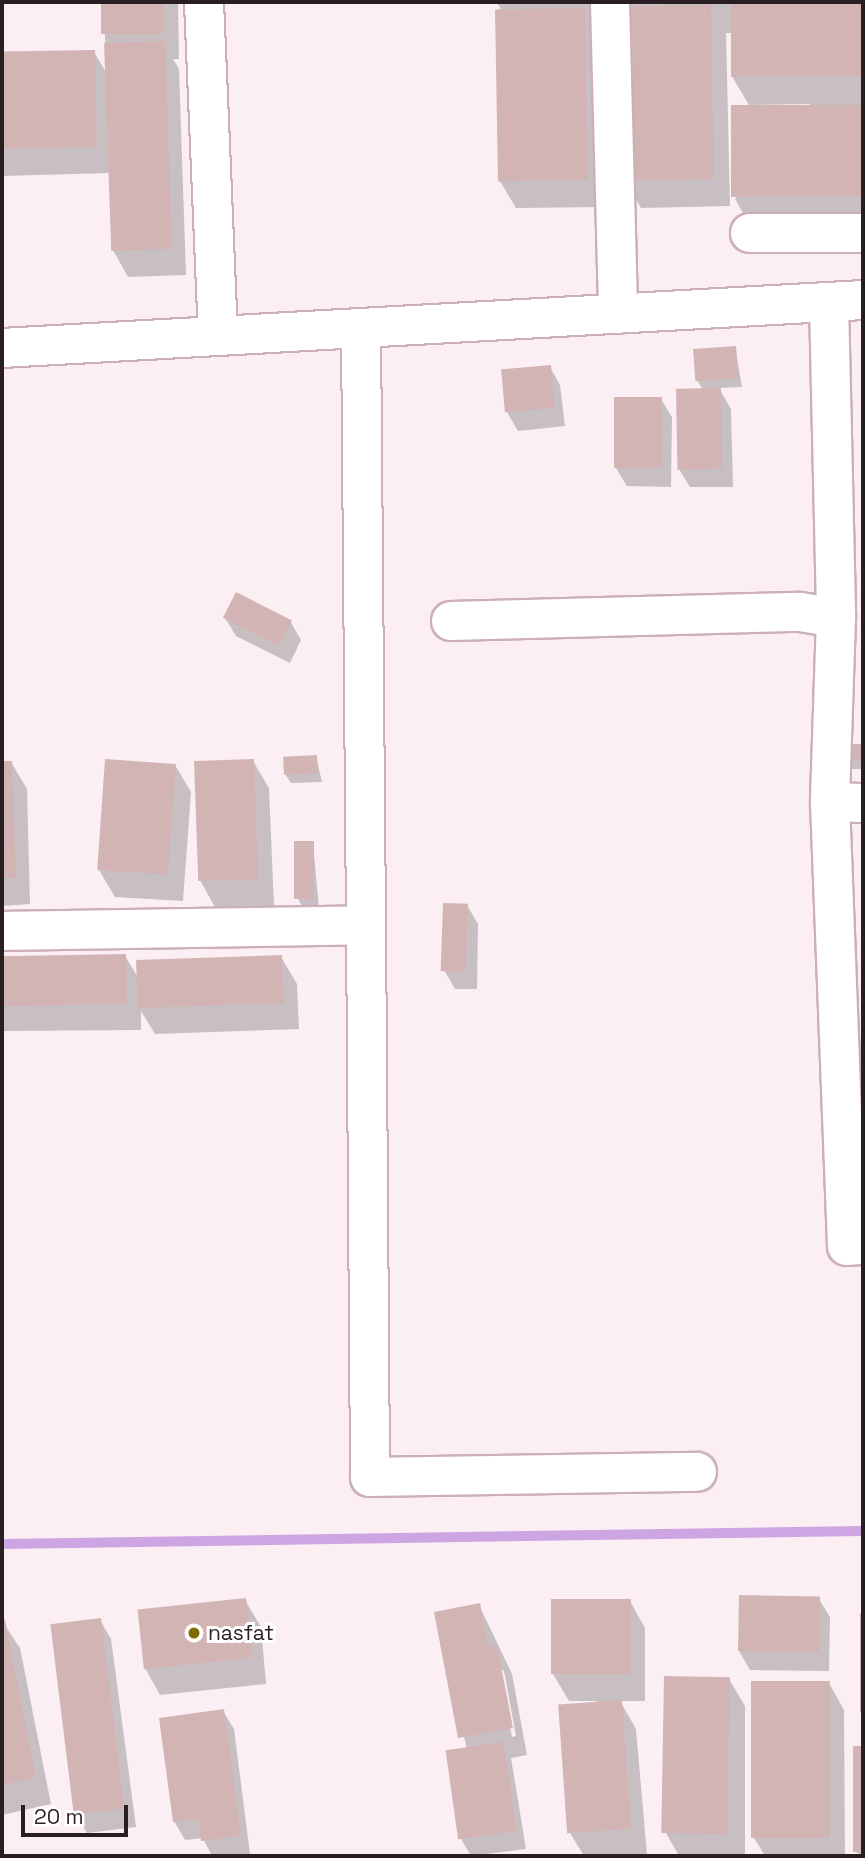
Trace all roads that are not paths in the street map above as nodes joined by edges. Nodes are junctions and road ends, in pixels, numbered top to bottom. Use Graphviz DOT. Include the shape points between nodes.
graph roads {
  1 [pos="204,2"];
  2 [pos="610,2"];
  3 [pos="750,233"];
  4 [pos="863,233"];
  5 [pos="846,301"];
  6 [pos="618,314"];
  7 [pos="361,330"];
  8 [pos="218,336"];
  9 [pos="2,348"];
  10 [pos="836,618"];
  11 [pos="451,621"];
  12 [pos="847,803"];
  13 [pos="366,925"];
  14 [pos="2,930"];
  15 [pos="863,1245"];
  16 [pos="697,1472"];
  1 -- 8 [label="street"];
  2 -- 6 [label="street"];
  3 -- 4 [label="street"];
  5 -- 6 [label="street"];
  5 -- 10 [label="street"];
  6 -- 7 [label="street"];
  7 -- 8 [label="street"];
  7 -- 13 [label="street"];
  8 -- 9 [label="street"];
  10 -- 11 [label="street" via="800,612"];
  10 -- 12 [label="street"];
  12 -- 15 [label="street" via="847,1245"];
  13 -- 14 [label="street"];
  13 -- 16 [label="street" via="370,1477"];
}
